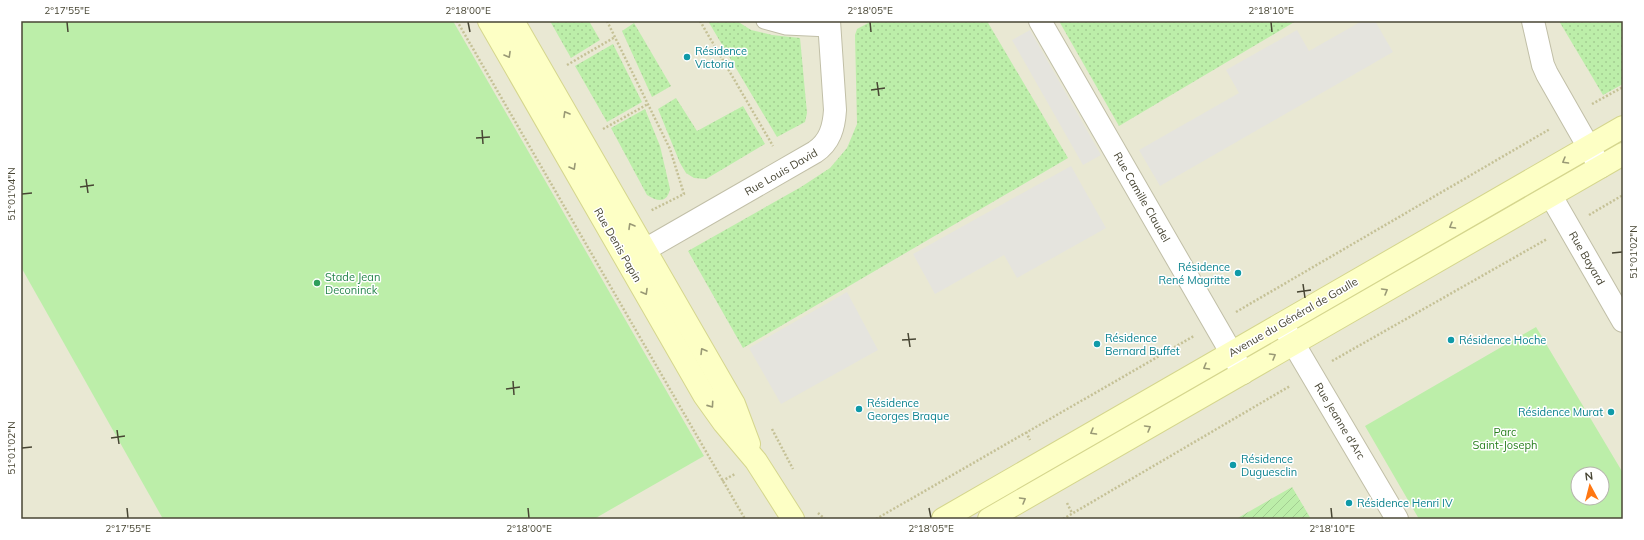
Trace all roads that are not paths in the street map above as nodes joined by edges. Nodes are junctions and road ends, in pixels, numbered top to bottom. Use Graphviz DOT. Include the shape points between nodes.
graph roads {
  1 [pos="489,21"];
  2 [pos="514,21"];
  3 [pos="764,21"];
  4 [pos="1040,21"];
  5 [pos="1534,21"];
  6 [pos="829,25"];
  7 [pos="1623,128"];
  8 [pos="1589,147"];
  9 [pos="1623,154"];
  10 [pos="1600,167"];
  11 [pos="1551,196"];
  12 [pos="636,256"];
  13 [pos="1623,321"];
  14 [pos="1282,324"];
  15 [pos="1294,344"];
  16 [pos="1231,353"];
  17 [pos="1243,373"];
  18 [pos="966,513"];
  19 [pos="793,516"];
  20 [pos="943,519"];
  21 [pos="989,519"];
  22 [pos="1397,519"];
  1 -- 12 [label="street, Rue Denis Papin, one-way"];
  12 -- 2 [label="street, Rue Denis Papin, one-way"];
  3 -- 6 [label="lane" via="786,27"];
  4 -- 16 [label="street, Rue Camille Claudel"];
  5 -- 8 [label="street" via="1543,65"];
  6 -- 12 [label="street, Rue Louis David" via="835,110 834,124 826,143 816,152"];
  7 -- 8 [label="street, Avenue du Général de Gaulle"];
  8 -- 10 [label="street"];
  8 -- 14 [label="street, Avenue du Général de Gaulle, one-way"];
  9 -- 10 [label="street"];
  10 -- 11 [label="street"];
  11 -- 13 [label="street, Rue Bayard"];
  15 -- 11 [label="street, one-way"];
  12 -- 19 [label="street, Rue Denis Papin" via="731,400 756,461"];
  14 -- 15 [label="street, Rue Jeanne d'Arc"];
  14 -- 16 [label="street, Avenue du Général de Gaulle"];
  17 -- 15 [label="street, one-way"];
  15 -- 22 [label="street, Rue Jeanne d'Arc"];
  16 -- 17 [label="street, Rue Camille Claudel"];
  16 -- 18 [label="street, Avenue du Général de Gaulle, one-way"];
  21 -- 17 [label="street, one-way"];
  18 -- 20 [label="street"];
}
